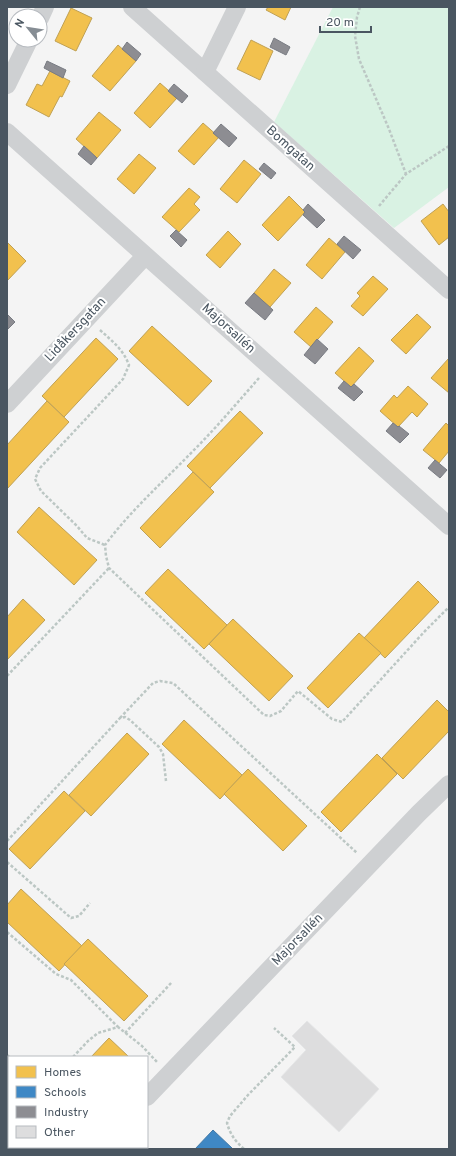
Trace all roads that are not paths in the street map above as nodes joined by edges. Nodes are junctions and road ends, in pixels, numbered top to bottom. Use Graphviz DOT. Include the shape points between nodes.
graph roads {
  1 [pos="132,7"];
  2 [pos="237,7"];
  3 [pos="25,48"];
  4 [pos="205,72"];
  5 [pos="7,85"];
  6 [pos="7,132"];
  7 [pos="146,256"];
  8 [pos="449,290"];
  9 [pos="7,404"];
  10 [pos="449,526"];
  11 [pos="449,784"];
  12 [pos="148,1096"];
  1 -- 4 [label="street, Bomgatan"];
  2 -- 4 [label="street"];
  3 -- 5 [label="street"];
  4 -- 8 [label="street, Bomgatan"];
  6 -- 7 [label="street, Majorsallén"];
  7 -- 9 [label="street, Lidåkersgatan"];
  7 -- 10 [label="street, Majorsallén"];
  11 -- 12 [label="street, Majorsallén"];
}
